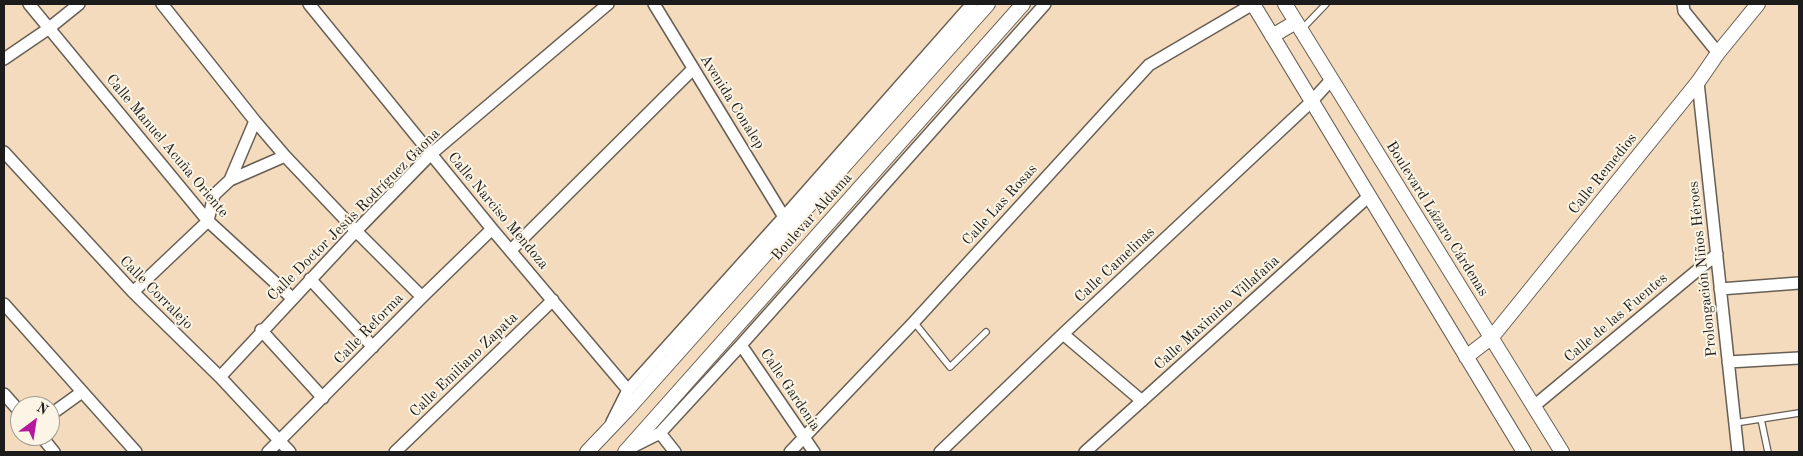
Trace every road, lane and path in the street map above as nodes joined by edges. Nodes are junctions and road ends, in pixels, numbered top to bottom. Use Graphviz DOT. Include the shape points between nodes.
graph roads {
  1 [pos="29,4"];
  2 [pos="79,4"];
  3 [pos="162,4"];
  4 [pos="309,4"];
  5 [pos="608,4"];
  6 [pos="654,4"];
  7 [pos="972,4"];
  8 [pos="988,4"];
  9 [pos="1024,4"];
  10 [pos="1045,4"];
  11 [pos="1253,4"];
  12 [pos="1285,4"];
  13 [pos="1326,4"];
  14 [pos="1683,4"];
  15 [pos="1758,4"];
  16 [pos="1298,26"];
  17 [pos="48,29"];
  18 [pos="1272,36"];
  19 [pos="1718,53"];
  20 [pos="4,60"];
  21 [pos="693,69"];
  22 [pos="1331,80"];
  23 [pos="1698,82"];
  24 [pos="1311,102"];
  25 [pos="255,121"];
  26 [pos="4,152"];
  27 [pos="431,154"];
  28 [pos="285,156"];
  29 [pos="230,180"];
  30 [pos="1368,197"];
  31 [pos="784,217"];
  32 [pos="208,221"];
  33 [pos="492,229"];
  34 [pos="356,231"];
  35 [pos="511,250"];
  36 [pos="1717,254"];
  37 [pos="310,279"];
  38 [pos="1799,283"];
  39 [pos="1720,289"];
  40 [pos="133,292"];
  41 [pos="422,297"];
  42 [pos="292,298"];
  43 [pos="553,300"];
  44 [pos="4,304"];
  45 [pos="914,322"];
  46 [pos="261,330"];
  47 [pos="986,332"];
  48 [pos="1063,334"];
  49 [pos="1492,337"];
  50 [pos="741,345"];
  51 [pos="372,347"];
  52 [pos="1466,356"];
  53 [pos="1799,358"];
  54 [pos="1728,362"];
  55 [pos="220,377"];
  56 [pos="628,390"];
  57 [pos="82,392"];
  58 [pos="323,398"];
  59 [pos="1142,401"];
  60 [pos="1534,406"];
  61 [pos="60,408"];
  62 [pos="1799,413"];
  63 [pos="1761,418"];
  64 [pos="1735,422"];
  65 [pos="607,432"];
  66 [pos="660,433"];
  67 [pos="804,439"];
  68 [pos="279,440"];
  69 [pos="626,451"];
  70 [pos="136,452"];
  71 [pos="268,452"];
  72 [pos="290,452"];
  73 [pos="395,452"];
  74 [pos="587,452"];
  75 [pos="675,452"];
  76 [pos="790,452"];
  77 [pos="814,452"];
  78 [pos="940,452"];
  79 [pos="1085,452"];
  80 [pos="1524,452"];
  81 [pos="1562,452"];
  82 [pos="1738,452"];
  83 [pos="1768,452"];
  1 -- 17 [label="street, Calle Manuel Acuña Oriente"];
  2 -- 17 [label="street"];
  3 -- 25 [label="street"];
  4 -- 27 [label="street, Calle Narciso Mendoza"];
  5 -- 27 [label="street, Calle Doctor Jesús Rodríguez Gaona"];
  6 -- 21 [label="street, Avenida Conalep"];
  7 -- 31 [label="street, Boulevar Aldama"];
  8 -- 65 [label="street, Boulevar Aldama"];
  9 -- 69 [label="street, Boulevar Aldama"];
  10 -- 50 [label="street"];
  11 -- 18 [label="street"];
  11 -- 45 [label="street, Calle Las Rosas" via="1149,65"];
  12 -- 16 [label="street, Boulevard Lázaro Cárdenas"];
  13 -- 16 [label="lane"];
  14 -- 19 [label="street" via="1684,11"];
  15 -- 19 [label="street, Calle Remedios"];
  16 -- 18 [label="street"];
  16 -- 22 [label="street, Boulevard Lázaro Cárdenas"];
  17 -- 20 [label="street"];
  17 -- 32 [label="street, Calle Manuel Acuña Oriente"];
  18 -- 24 [label="street"];
  19 -- 23 [label="street, Calle Remedios"];
  21 -- 31 [label="street, Avenida Conalep"];
  21 -- 35 [label="street"];
  22 -- 24 [label="street, Calle Camelinas"];
  22 -- 49 [label="street, Boulevard Lázaro Cárdenas"];
  23 -- 36 [label="street, Prolongación Niños Héroes"];
  23 -- 49 [label="street, Calle Remedios"];
  24 -- 30 [label="street"];
  24 -- 48 [label="street, Calle Camelinas"];
  25 -- 28 [label="street"];
  25 -- 29 [label="street"];
  26 -- 40 [label="street, Calle Corralejo"];
  27 -- 33 [label="street, Calle Narciso Mendoza"];
  27 -- 34 [label="street, Calle Doctor Jesús Rodríguez Gaona"];
  28 -- 29 [label="street"];
  28 -- 34 [label="street"];
  29 -- 32 [label="street" via="214,195"];
  30 -- 52 [label="street"];
  30 -- 59 [label="street, Calle Maximino Villafaña"];
  31 -- 56 [label="street, Boulevar Aldama"];
  32 -- 40 [label="street"];
  32 -- 42 [label="street, Calle Manuel Acuña Oriente"];
  33 -- 35 [label="street, Calle Narciso Mendoza"];
  33 -- 41 [label="street, Calle Reforma"];
  34 -- 37 [label="street, Calle Doctor Jesús Rodríguez Gaona"];
  34 -- 41 [label="street"];
  35 -- 43 [label="street, Calle Narciso Mendoza"];
  36 -- 39 [label="street, Prolongación Niños Héroes"];
  36 -- 60 [label="street, Calle de las Fuentes"];
  37 -- 42 [label="street, Calle Doctor Jesús Rodríguez Gaona"];
  37 -- 51 [label="street"];
  38 -- 39 [label="street"];
  39 -- 54 [label="street, Prolongación Niños Héroes"];
  40 -- 55 [label="street, Calle Corralejo"];
  41 -- 51 [label="street, Calle Reforma"];
  42 -- 46 [label="street, Calle Doctor Jesús Rodríguez Gaona"];
  43 -- 56 [label="street, Calle Narciso Mendoza"];
  43 -- 73 [label="street, Calle Emiliano Zapata"];
  44 -- 57 [label="street"];
  45 -- 47 [label="lane" via="950,367"];
  45 -- 67 [label="street, Calle Las Rosas"];
  46 -- 55 [label="street, Calle Doctor Jesús Rodríguez Gaona"];
  46 -- 58 [label="street"];
  48 -- 59 [label="street"];
  48 -- 78 [label="street, Calle Camelinas"];
  49 -- 52 [label="street, Calle Remedios"];
  49 -- 60 [label="street, Boulevard Lázaro Cárdenas"];
  50 -- 66 [label="street"];
  50 -- 67 [label="street, Calle Gardenia"];
  51 -- 58 [label="street, Calle Reforma"];
  52 -- 80 [label="street"];
  53 -- 54 [label="street"];
  54 -- 64 [label="street, Prolongación Niños Héroes"];
  55 -- 68 [label="street, Calle Corralejo"];
  56 -- 65 [label="street, Boulevar Aldama"];
  57 -- 61 [label="street"];
  57 -- 70 [label="street"];
  58 -- 68 [label="street, Calle Reforma"];
  59 -- 79 [label="street, Calle Maximino Villafaña"];
  60 -- 81 [label="street, Boulevard Lázaro Cárdenas"];
  62 -- 63 [label="lane"];
  63 -- 64 [label="lane"];
  63 -- 83 [label="lane"];
  64 -- 82 [label="street, Prolongación Niños Héroes"];
  65 -- 74 [label="street, Boulevar Aldama"];
  66 -- 69 [label="street"];
  66 -- 75 [label="street"];
  67 -- 76 [label="street, Calle Las Rosas"];
  67 -- 77 [label="street, Calle Gardenia"];
  68 -- 71 [label="street, Calle Reforma"];
  68 -- 72 [label="street, Calle Corralejo"];
}
